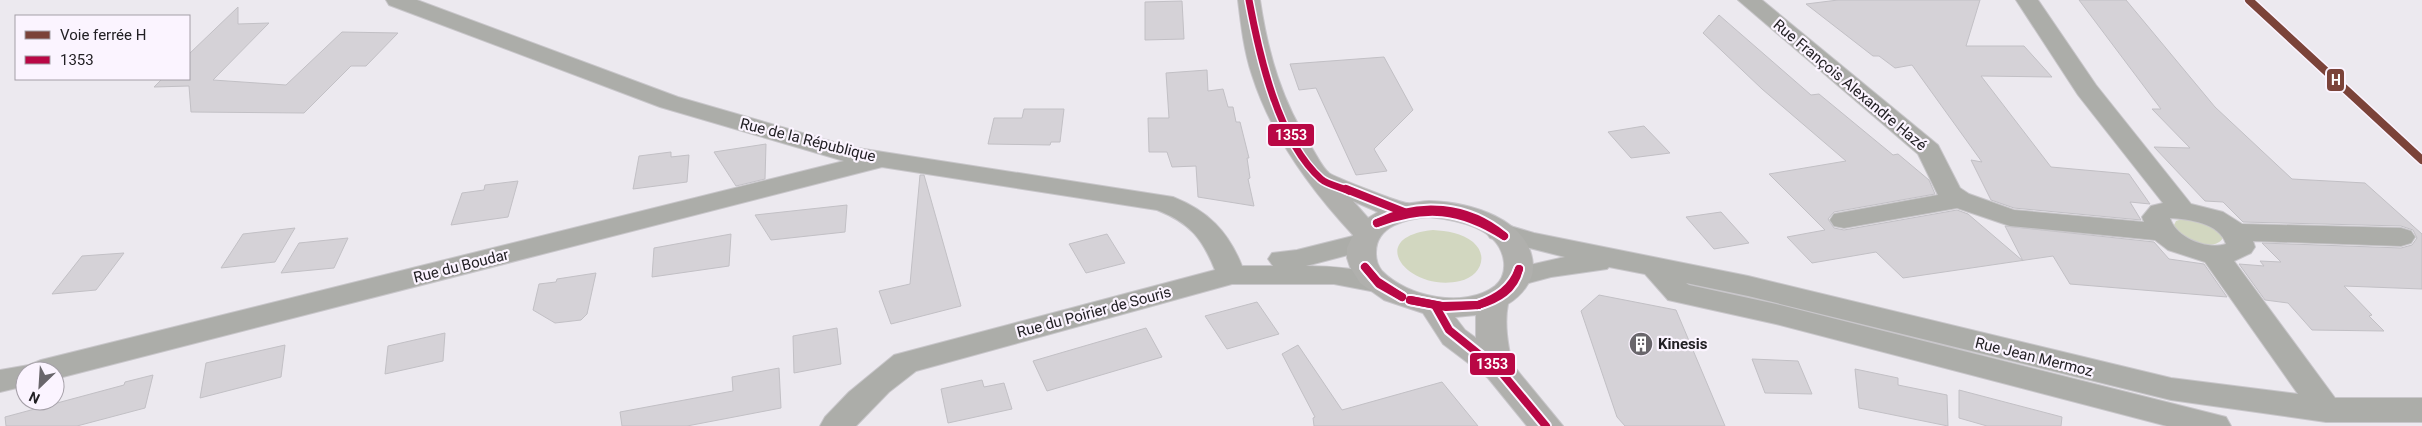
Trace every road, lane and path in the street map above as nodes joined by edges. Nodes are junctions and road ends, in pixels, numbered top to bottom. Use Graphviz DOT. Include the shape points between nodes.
graph roads {
  1 [pos="397,0"];
  2 [pos="1250,0"];
  3 [pos="1749,0"];
  4 [pos="2027,0"];
  5 [pos="881,159"];
  6 [pos="1322,180"];
  7 [pos="1959,200"];
  8 [pos="2182,210"];
  9 [pos="1404,212"];
  10 [pos="1844,220"];
  11 [pos="1500,232"];
  12 [pos="2161,232"];
  13 [pos="2236,232"];
  14 [pos="2401,237"];
  15 [pos="1364,238"];
  16 [pos="2214,254"];
  17 [pos="1640,263"];
  18 [pos="1228,267"];
  19 [pos="1517,277"];
  20 [pos="1376,282"];
  21 [pos="1494,299"];
  22 [pos="1436,307"];
  23 [pos="65,365"];
  24 [pos="1498,370"];
  25 [pos="15,377"];
  26 [pos="0,381"];
  27 [pos="2326,410"];
  28 [pos="2422,410"];
  29 [pos="837,426"];
  30 [pos="1546,426"];
  31 [pos="2214,426"];
  1 -- 5 [label="street, Rue de la République" via="669,102 848,154"];
  2 -- 6 [label="main road" via="1265,80 1290,136"];
  3 -- 7 [label="street, Rue François Alexandre Hazé" via="1929,150 1949,192"];
  4 -- 8 [label="street" via="2087,90"];
  5 -- 18 [label="street, Rue de la République" via="1163,203 1194,218 1217,241"];
  5 -- 23 [label="street, Rue du Boudar"];
  6 -- 9 [label="main road"];
  6 -- 15 [label="main road"];
  7 -- 10 [label="street"];
  7 -- 12 [label="street" via="2010,218"];
  8 -- 12 [label="street" via="2161,212 2156,217"];
  8 -- 13 [label="street" via="2206,215"];
  9 -- 11 [label="main road" via="1429,209 1456,212 1480,219"];
  9 -- 15 [label="main road" via="1376,224"];
  11 -- 17 [label="street, Rue Jean Mermoz" via="1529,241"];
  11 -- 19 [label="main road" via="1514,246 1519,262"];
  12 -- 16 [label="street" via="2190,249"];
  13 -- 14 [label="street"];
  13 -- 16 [label="street" via="2241,246 2236,252"];
  15 -- 18 [label="street, Rue du Poirier de Souris" via="1297,259"];
  15 -- 20 [label="main road" via="1361,256 1366,270"];
  16 -- 27 [label="street"];
  17 -- 19 [label="street, Rue Jean Mermoz" via="1581,264"];
  17 -- 27 [label="street, Rue Jean Mermoz" via="1748,286 2153,385"];
  17 -- 31 [label="street, Rue Jean Mermoz" via="1679,293 1776,314"];
  18 -- 20 [label="street, Rue du Poirier de Souris" via="1334,275"];
  18 -- 29 [label="street, Rue du Poirier de Souris" via="905,363 861,398"];
  19 -- 21 [label="main road"];
  20 -- 22 [label="main road" via="1403,298"];
  21 -- 22 [label="main road" via="1457,308"];
  21 -- 24 [label="main road" via="1489,317"];
  22 -- 24 [label="main road" via="1441,322 1462,345"];
  24 -- 30 [label="main road"];
  25 -- 26 [label="street"];
  27 -- 28 [label="street, Rue Jean Mermoz"];
}
